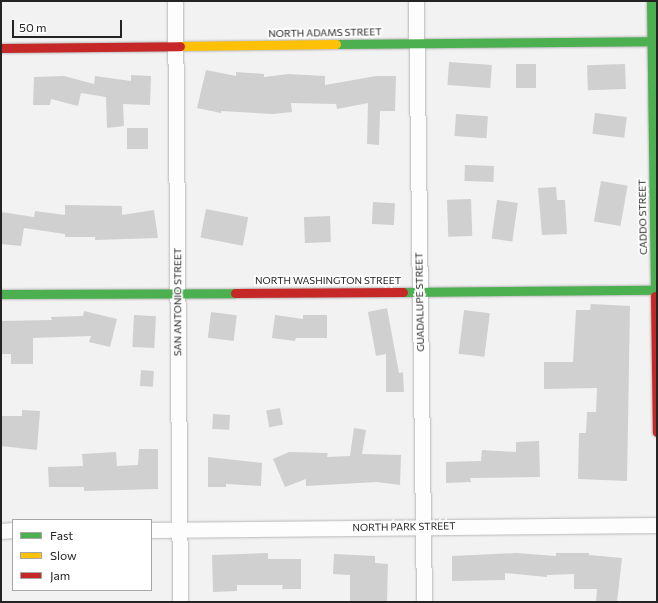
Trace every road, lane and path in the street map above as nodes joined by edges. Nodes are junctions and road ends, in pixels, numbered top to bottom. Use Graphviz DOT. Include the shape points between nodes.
graph roads {
  1 [pos="175,1"];
  2 [pos="416,1"];
  3 [pos="651,1"];
  4 [pos="650,41"];
  5 [pos="416,43"];
  6 [pos="176,46"];
  7 [pos="1,48"];
  8 [pos="655,290"];
  9 [pos="420,292"];
  10 [pos="179,293"];
  11 [pos="1,294"];
  12 [pos="657,432"];
  13 [pos="657,525"];
  14 [pos="424,527"];
  15 [pos="1,530"];
  16 [pos="12,530"];
  17 [pos="152,530"];
  18 [pos="178,530"];
  19 [pos="180,602"];
  20 [pos="424,602"];
  1 -- 6 [label="street, SAN ANTONIO STREET"];
  2 -- 5 [label="street, GUADALUPE STREET"];
  3 -- 4 [label="street, CADDO STREET"];
  4 -- 5 [label="street, NORTH ADAMS STREET"];
  4 -- 8 [label="street, CADDO STREET"];
  5 -- 6 [label="street, NORTH ADAMS STREET"];
  5 -- 9 [label="street, GUADALUPE STREET"];
  6 -- 7 [label="street, NORTH ADAMS STREET"];
  6 -- 10 [label="street, SAN ANTONIO STREET"];
  8 -- 9 [label="street, NORTH WASHINGTON STREET"];
  8 -- 12 [label="street, CADDO STREET"];
  9 -- 10 [label="street, NORTH WASHINGTON STREET"];
  9 -- 14 [label="street, GUADALUPE STREET"];
  10 -- 11 [label="street, NORTH WASHINGTON STREET"];
  10 -- 18 [label="street, SAN ANTONIO STREET"];
  13 -- 14 [label="street, NORTH PARK STREET"];
  14 -- 18 [label="street, NORTH PARK STREET"];
  14 -- 20 [label="street, GUADALUPE STREET"];
  15 -- 16 [label="street"];
  17 -- 18 [label="street, NORTH PARK STREET"];
  18 -- 19 [label="street, SAN ANTONIO STREET"];
}
